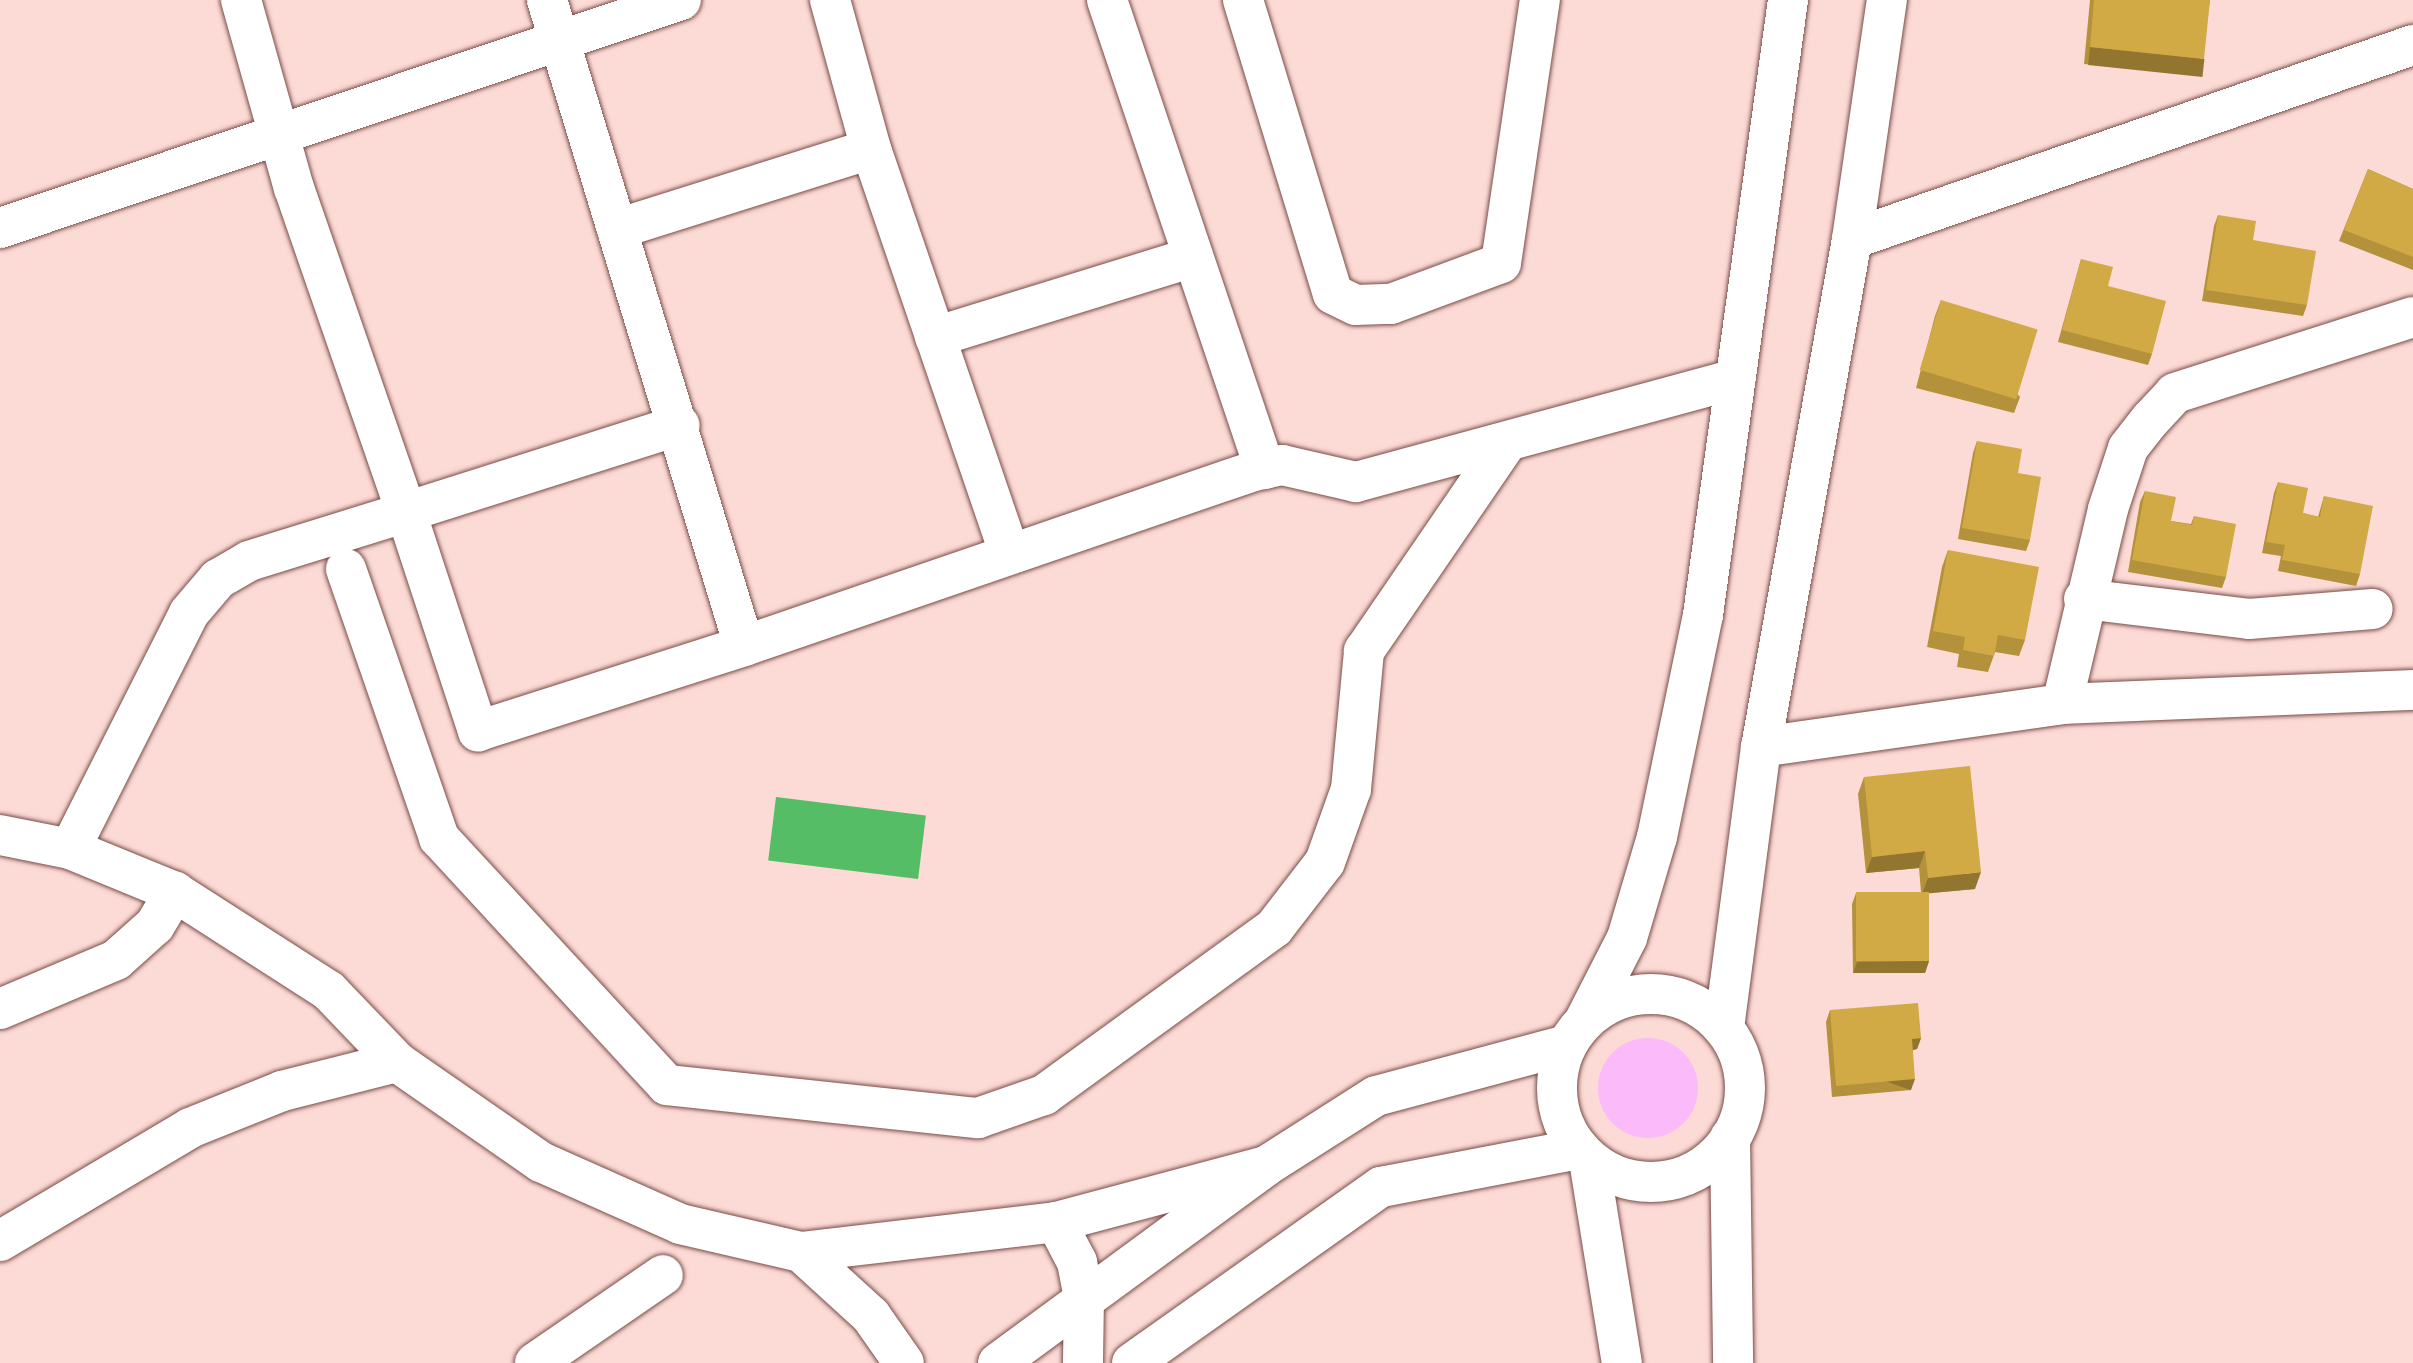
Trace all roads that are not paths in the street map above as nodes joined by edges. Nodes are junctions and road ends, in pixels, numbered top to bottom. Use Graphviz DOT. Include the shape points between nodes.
graph roads {
  1 [pos="240,0"];
  2 [pos="547,0"];
  3 [pos="681,0"];
  4 [pos="830,0"];
  5 [pos="1107,0"];
  6 [pos="1243,0"];
  7 [pos="1540,0"];
  8 [pos="1788,0"];
  9 [pos="1887,0"];
  10 [pos="561,40"];
  11 [pos="2413,45"];
  12 [pos="277,131"];
  13 [pos="872,149"];
  14 [pos="0,228"];
  15 [pos="616,229"];
  16 [pos="1852,239"];
  17 [pos="1193,257"];
  18 [pos="2413,317"];
  19 [pos="935,337"];
  20 [pos="1735,379"];
  21 [pos="680,425"];
  22 [pos="1507,442"];
  23 [pos="1265,469"];
  24 [pos="406,512"];
  25 [pos="1010,554"];
  26 [pos="346,568"];
  27 [pos="2084,599"];
  28 [pos="2372,609"];
  29 [pos="744,646"];
  30 [pos="2413,690"];
  31 [pos="2062,704"];
  32 [pos="1761,746"];
  33 [pos="0,835"];
  34 [pos="70,850"];
  35 [pos="175,892"];
  36 [pos="0,1009"];
  37 [pos="1724,1028"];
  38 [pos="1576,1033"];
  39 [pos="397,1062"];
  40 [pos="1730,1138"];
  41 [pos="1584,1154"];
  42 [pos="1266,1166"];
  43 [pos="1056,1222"];
  44 [pos="0,1241"];
  45 [pos="801,1252"];
  46 [pos="663,1275"];
  47 [pos="1084,1297"];
  48 [pos="535,1363"];
  49 [pos="904,1363"];
  50 [pos="998,1363"];
  51 [pos="1083,1363"];
  52 [pos="1132,1363"];
  53 [pos="1622,1363"];
  54 [pos="1732,1363"];
  1 -- 12 [label="street"];
  2 -- 10 [label="street"];
  3 -- 10 [label="street"];
  4 -- 13 [label="street"];
  5 -- 17 [label="street"];
  6 -- 7 [label="street" via="1333,294 1356,305 1391,304 1500,262"];
  8 -- 20 [label="street"];
  9 -- 16 [label="street"];
  10 -- 12 [label="street"];
  10 -- 15 [label="street"];
  11 -- 16 [label="street"];
  12 -- 14 [label="street"];
  12 -- 24 [label="street"];
  13 -- 15 [label="street"];
  13 -- 19 [label="street"];
  15 -- 21 [label="street"];
  16 -- 32 [label="street"];
  17 -- 19 [label="street"];
  17 -- 23 [label="street"];
  18 -- 27 [label="street" via="2175,393 2128,448"];
  19 -- 25 [label="street"];
  20 -- 22 [label="street"];
  20 -- 38 [label="street" via="1703,614 1657,837 1627,938"];
  21 -- 24 [label="street"];
  21 -- 29 [label="street"];
  22 -- 23 [label="street" via="1356,482 1282,465"];
  22 -- 26 [label="street" via="1364,652 1351,789 1325,862 1284,914 1181,1000 1044,1095 978,1118 667,1084 439,838"];
  23 -- 25 [label="street"];
  24 -- 29 [label="street" via="478,731"];
  24 -- 34 [label="street" via="249,561 218,580 188,613"];
  25 -- 29 [label="street"];
  27 -- 28 [label="street" via="2250,619"];
  27 -- 31 [label="street"];
  30 -- 31 [label="street"];
  31 -- 32 [label="street"];
  32 -- 37 [label="street"];
  33 -- 34 [label="street"];
  34 -- 35 [label="street"];
  35 -- 36 [label="street" via="155,926 116,960"];
  35 -- 39 [label="street" via="329,991"];
  37 -- 38 [label="street" via="1671,996 1640,994"];
  37 -- 40 [label="street" via="1745,1082"];
  38 -- 41 [label="street" via="1556,1075 1558,1106"];
  38 -- 42 [label="street" via="1376,1096"];
  39 -- 44 [label="street" via="282,1091 190,1128"];
  39 -- 45 [label="street" via="541,1162 603,1192 680,1224"];
  40 -- 41 [label="street" via="1709,1162 1680,1177 1648,1182 1617,1176"];
  40 -- 54 [label="street"];
  41 -- 52 [label="street" via="1381,1187"];
  41 -- 53 [label="street"];
  42 -- 43 [label="street"];
  42 -- 47 [label="street"];
  43 -- 45 [label="street"];
  43 -- 47 [label="street"];
  45 -- 49 [label="street" via="871,1316"];
  46 -- 48 [label="street"];
  47 -- 50 [label="street"];
  47 -- 51 [label="street"];
}
